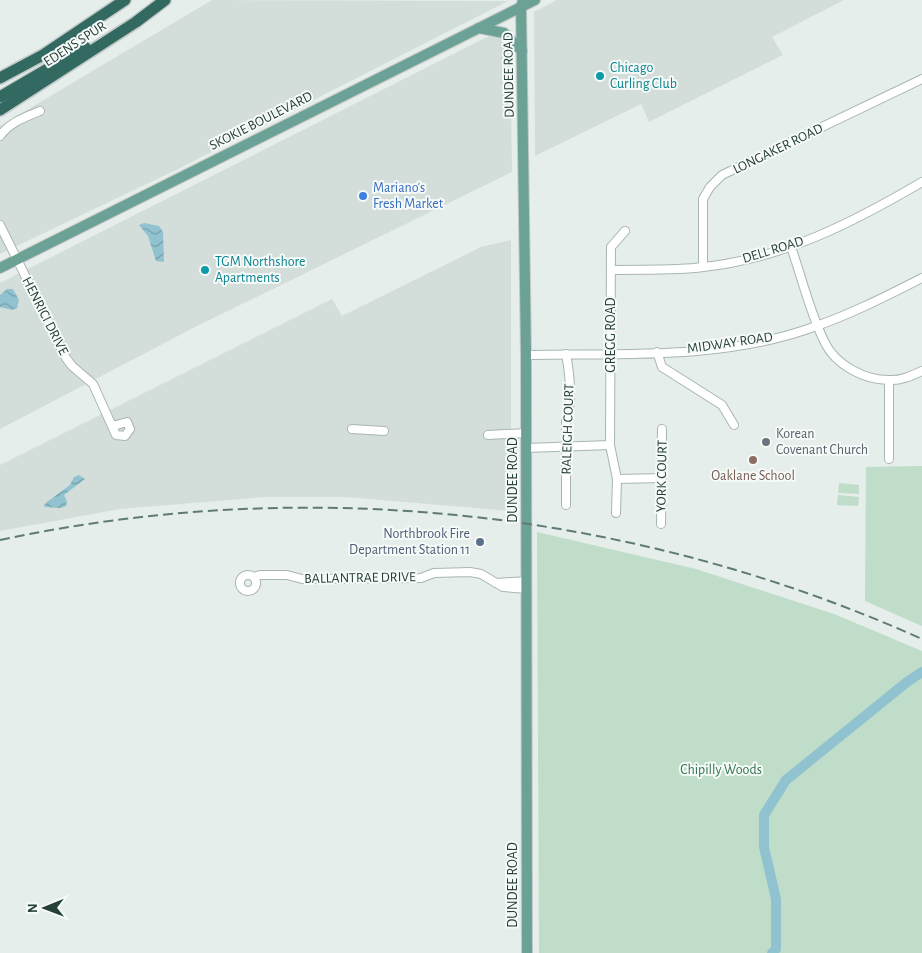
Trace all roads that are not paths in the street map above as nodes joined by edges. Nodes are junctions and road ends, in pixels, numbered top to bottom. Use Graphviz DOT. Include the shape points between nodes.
graph roads {
  1 [pos="125,0"];
  2 [pos="159,0"];
  3 [pos="165,0"];
  4 [pos="536,0"];
  5 [pos="520,2"];
  6 [pos="479,28"];
  7 [pos="522,52"];
  8 [pos="0,78"];
  9 [pos="922,78"];
  10 [pos="0,97"];
  11 [pos="0,110"];
  12 [pos="40,111"];
  13 [pos="0,136"];
  14 [pos="922,182"];
  15 [pos="0,225"];
  16 [pos="626,230"];
  17 [pos="792,247"];
  18 [pos="17,259"];
  19 [pos="0,268"];
  20 [pos="703,268"];
  21 [pos="611,270"];
  22 [pos="922,278"];
  23 [pos="818,325"];
  24 [pos="657,352"];
  25 [pos="611,353"];
  26 [pos="566,354"];
  27 [pos="526,355"];
  28 [pos="922,371"];
  29 [pos="889,380"];
  30 [pos="734,425"];
  31 [pos="113,426"];
  32 [pos="352,429"];
  33 [pos="662,429"];
  34 [pos="384,431"];
  35 [pos="526,433"];
  36 [pos="488,434"];
  37 [pos="610,445"];
  38 [pos="566,446"];
  39 [pos="526,448"];
  40 [pos="889,459"];
  41 [pos="662,478"];
  42 [pos="616,479"];
  43 [pos="566,505"];
  44 [pos="616,513"];
  45 [pos="661,524"];
  46 [pos="254,578"];
  47 [pos="527,585"];
  48 [pos="527,953"];
  1 -- 8 [label="highway"];
  2 -- 10 [label="highway"];
  3 -- 11 [label="highway, EDENS SPUR"];
  4 -- 5 [label="main road, SKOKIE BOULEVARD"];
  5 -- 6 [label="main road, SKOKIE BOULEVARD"];
  5 -- 7 [label="main road, DUNDEE ROAD"];
  6 -- 7 [label="main road" via="504,33"];
  6 -- 18 [label="main road, SKOKIE BOULEVARD"];
  7 -- 27 [label="main road, DUNDEE ROAD"];
  9 -- 20 [label="street, LONGAKER ROAD" via="722,175 710,186 703,199"];
  12 -- 13 [label="street" via="19,120"];
  14 -- 17 [label="street, DELL ROAD" via="875,209"];
  15 -- 18 [label="street, HENRICI DRIVE"];
  16 -- 21 [label="street, GREGG ROAD" via="611,247"];
  17 -- 20 [label="street, DELL ROAD"];
  17 -- 23 [label="street"];
  18 -- 19 [label="main road, SKOKIE BOULEVARD"];
  18 -- 31 [label="street, HENRICI DRIVE" via="66,358 93,384"];
  20 -- 21 [label="street, DELL ROAD"];
  21 -- 25 [label="street, GREGG ROAD"];
  22 -- 23 [label="street, MIDWAY ROAD"];
  23 -- 24 [label="street, MIDWAY ROAD" via="743,344"];
  23 -- 29 [label="street" via="825,344 836,358 866,376"];
  24 -- 25 [label="street, MIDWAY ROAD"];
  24 -- 30 [label="street" via="662,367 722,405"];
  25 -- 26 [label="street, MIDWAY ROAD"];
  25 -- 37 [label="street, GREGG ROAD"];
  26 -- 27 [label="street, MIDWAY ROAD"];
  26 -- 38 [label="street, RALEIGH COURT" via="570,410 566,421"];
  27 -- 35 [label="main road, DUNDEE ROAD"];
  28 -- 29 [label="street" via="906,378"];
  29 -- 40 [label="street"];
  32 -- 34 [label="street"];
  33 -- 41 [label="street, YORK COURT"];
  35 -- 36 [label="street"];
  35 -- 39 [label="main road, DUNDEE ROAD"];
  37 -- 38 [label="street"];
  37 -- 42 [label="street, GREGG ROAD"];
  38 -- 39 [label="street"];
  38 -- 43 [label="street, RALEIGH COURT"];
  39 -- 47 [label="main road, DUNDEE ROAD"];
  41 -- 42 [label="street"];
  41 -- 45 [label="street, YORK COURT"];
  42 -- 44 [label="street, GREGG ROAD"];
  46 -- 47 [label="street, BALLANTRAE DRIVE" via="260,575 287,575 302,580 421,578 434,573 470,572 481,574 504,587"];
  47 -- 48 [label="main road, DUNDEE ROAD"];
}
